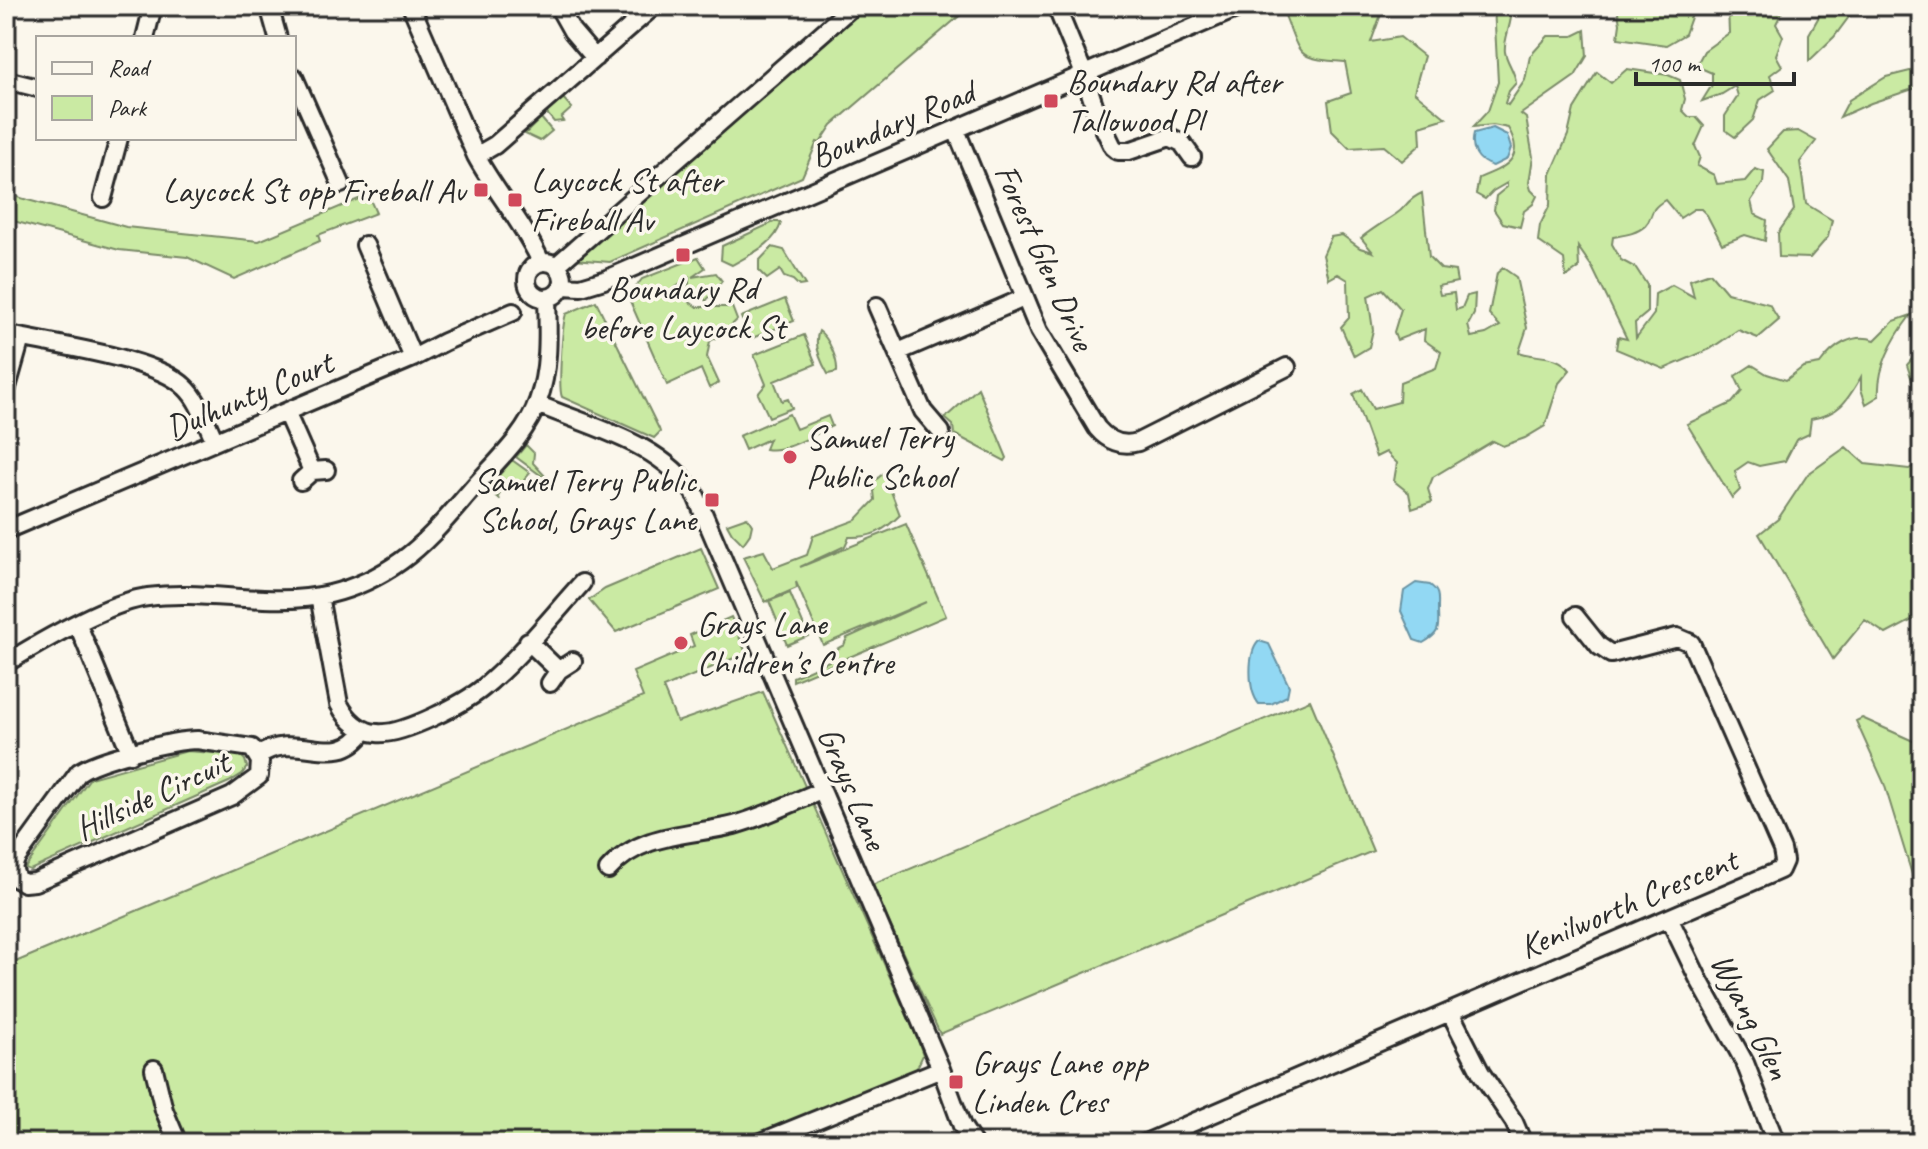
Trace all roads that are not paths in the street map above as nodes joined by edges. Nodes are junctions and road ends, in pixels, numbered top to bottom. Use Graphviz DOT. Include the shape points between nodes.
graph roads {
  1 [pos="153,6"];
  2 [pos="269,6"];
  3 [pos="411,6"];
  4 [pos="558,6"];
  5 [pos="654,6"];
  6 [pos="853,6"];
  7 [pos="1056,6"];
  8 [pos="1243,6"];
  9 [pos="146,36"];
  10 [pos="277,36"];
  11 [pos="595,58"];
  12 [pos="1084,74"];
  13 [pos="6,80"];
  14 [pos="36,88"];
  15 [pos="299,102"];
  16 [pos="956,130"];
  17 [pos="118,140"];
  18 [pos="476,156"];
  19 [pos="1192,157"];
  20 [pos="341,184"];
  21 [pos="103,198"];
  22 [pos="365,245"];
  23 [pos="549,264"];
  24 [pos="563,286"];
  25 [pos="547,298"];
  26 [pos="1024,298"];
  27 [pos="877,306"];
  28 [pos="513,312"];
  29 [pos="13,336"];
  30 [pos="898,352"];
  31 [pos="413,358"];
  32 [pos="1287,367"];
  33 [pos="6,391"];
  34 [pos="537,404"];
  35 [pos="286,412"];
  36 [pos="941,432"];
  37 [pos="215,441"];
  38 [pos="313,474"];
  39 [pos="6,530"];
  40 [pos="582,583"];
  41 [pos="319,596"];
  42 [pos="1575,616"];
  43 [pos="78,625"];
  44 [pos="528,641"];
  45 [pos="573,661"];
  46 [pos="6,663"];
  47 [pos="365,730"];
  48 [pos="131,754"];
  49 [pos="258,756"];
  50 [pos="821,791"];
  51 [pos="608,870"];
  52 [pos="11,884"];
  53 [pos="1669,918"];
  54 [pos="1450,1012"];
  55 [pos="154,1069"];
  56 [pos="941,1069"];
  57 [pos="178,1143"];
  58 [pos="759,1143"];
  59 [pos="973,1143"];
  60 [pos="1145,1143"];
  61 [pos="1523,1143"];
  62 [pos="1776,1143"];
  1 -- 9 [label="street"];
  2 -- 10 [label="street"];
  3 -- 18 [label="street"];
  4 -- 11 [label="street"];
  5 -- 11 [label="street"];
  6 -- 23 [label="street"];
  7 -- 12 [label="street"];
  8 -- 12 [label="street, Boundary Road"];
  11 -- 18 [label="street"];
  12 -- 16 [label="street, Boundary Road"];
  12 -- 19 [label="street" via="1115,149 1129,151 1170,137"];
  13 -- 14 [label="street"];
  15 -- 20 [label="street"];
  16 -- 24 [label="street, Boundary Road" via="604,280"];
  16 -- 26 [label="street, Forest Glen Drive"];
  17 -- 21 [label="street"];
  18 -- 23 [label="street"];
  22 -- 31 [label="street"];
  23 -- 24 [label="street" via="563,274"];
  23 -- 25 [label="street" via="531,269 527,280 535,295"];
  24 -- 25 [label="street"];
  25 -- 34 [label="street" via="545,375"];
  26 -- 30 [label="street"];
  26 -- 32 [label="street, Forest Glen Drive" via="1041,337 1097,428 1115,442 1138,442"];
  27 -- 30 [label="street"];
  28 -- 31 [label="street, Dulhunty Court"];
  29 -- 33 [label="street"];
  29 -- 37 [label="street" via="168,374 193,396"];
  30 -- 36 [label="street" via="925,415"];
  31 -- 35 [label="street, Dulhunty Court"];
  34 -- 41 [label="street" via="512,444 412,553 363,582"];
  34 -- 50 [label="street, Grays Lane" via="655,453 687,483"];
  35 -- 37 [label="street, Dulhunty Court"];
  35 -- 38 [label="street"];
  37 -- 39 [label="street, Dulhunty Court"];
  40 -- 44 [label="street"];
  41 -- 43 [label="street" via="147,597 116,605"];
  41 -- 47 [label="street" via="339,704 346,717"];
  42 -- 53 [label="street, Kenilworth Crescent" via="1611,654 1677,637 1691,643 1782,850 1783,864 1774,874"];
  43 -- 46 [label="street"];
  43 -- 48 [label="street, Hillside Circuit"];
  44 -- 45 [label="street" via="554,677"];
  44 -- 47 [label="street" via="494,678 460,703 390,732"];
  47 -- 49 [label="street" via="344,750 280,746"];
  48 -- 49 [label="street, Hillside Circuit" via="197,740 247,745"];
  48 -- 52 [label="street, Hillside Circuit" via="89,766 73,778 16,859"];
  49 -- 52 [label="street, Hillside Circuit" via="259,776 232,796 35,882"];
  50 -- 51 [label="street" via="733,825 651,841 622,855"];
  50 -- 56 [label="street, Grays Lane"];
  53 -- 54 [label="street, Kenilworth Crescent"];
  53 -- 62 [label="street, Wyang Glen" via="1745,1063"];
  54 -- 60 [label="street, Kenilworth Crescent"];
  54 -- 61 [label="street"];
  55 -- 57 [label="street"];
  56 -- 58 [label="street"];
  56 -- 59 [label="street, Grays Lane"];
}
